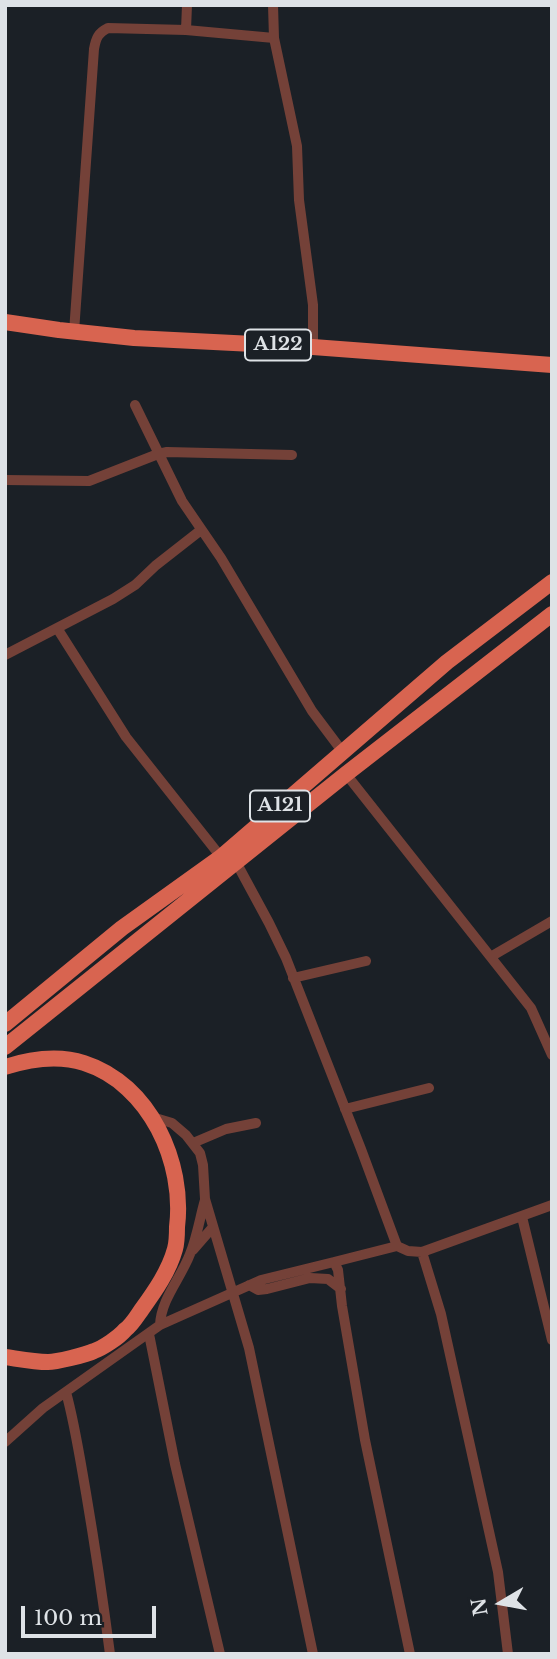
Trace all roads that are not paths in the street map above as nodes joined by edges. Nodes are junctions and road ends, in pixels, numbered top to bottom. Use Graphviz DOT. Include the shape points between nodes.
graph roads {
  1 [pos="187,5"];
  2 [pos="273,5"];
  3 [pos="186,30"];
  4 [pos="274,38"];
  5 [pos="5,322"];
  6 [pos="74,332"];
  7 [pos="313,347"];
  8 [pos="552,365"];
  9 [pos="135,405"];
  10 [pos="158,454"];
  11 [pos="292,455"];
  12 [pos="5,480"];
  13 [pos="201,530"];
  14 [pos="552,582"];
  15 [pos="552,614"];
  16 [pos="57,628"];
  17 [pos="5,654"];
  18 [pos="342,751"];
  19 [pos="346,774"];
  20 [pos="228,860"];
  21 [pos="552,921"];
  22 [pos="492,956"];
  23 [pos="366,961"];
  24 [pos="293,978"];
  25 [pos="5,1024"];
  26 [pos="5,1047"];
  27 [pos="552,1055"];
  28 [pos="5,1066"];
  29 [pos="429,1088"];
  30 [pos="345,1109"];
  31 [pos="151,1117"];
  32 [pos="256,1123"];
  33 [pos="193,1143"];
  34 [pos="205,1199"];
  35 [pos="552,1205"];
  36 [pos="522,1217"];
  37 [pos="213,1227"];
  38 [pos="397,1246"];
  39 [pos="422,1252"];
  40 [pos="190,1254"];
  41 [pos="334,1262"];
  42 [pos="249,1285"];
  43 [pos="341,1289"];
  44 [pos="234,1292"];
  45 [pos="160,1325"];
  46 [pos="149,1334"];
  47 [pos="552,1339"];
  48 [pos="5,1357"];
  49 [pos="66,1392"];
  50 [pos="5,1442"];
  51 [pos="110,1654"];
  52 [pos="220,1654"];
  53 [pos="313,1654"];
  54 [pos="410,1654"];
  55 [pos="508,1654"];
  1 -- 3 [label="street"];
  2 -- 4 [label="street"];
  3 -- 4 [label="street"];
  3 -- 6 [label="street" via="108,28 97,37"];
  4 -- 7 [label="street" via="297,146"];
  5 -- 6 [label="highway, A122"];
  6 -- 7 [label="highway, A122"];
  7 -- 8 [label="highway, A122"];
  9 -- 10 [label="street"];
  10 -- 11 [label="street"];
  10 -- 12 [label="street" via="89,481"];
  10 -- 13 [label="street"];
  13 -- 16 [label="street" via="135,585"];
  13 -- 18 [label="street" via="312,711"];
  14 -- 18 [label="highway, A121" via="447,662"];
  15 -- 19 [label="highway, A121"];
  16 -- 17 [label="street"];
  16 -- 20 [label="street" via="126,737"];
  18 -- 20 [label="highway, A121"];
  19 -- 20 [label="highway, A121"];
  19 -- 22 [label="street"];
  20 -- 24 [label="street" via="269,923"];
  20 -- 25 [label="highway, A121" via="122,928"];
  20 -- 26 [label="highway, A121"];
  21 -- 22 [label="street"];
  22 -- 27 [label="street" via="531,1008"];
  23 -- 24 [label="street"];
  24 -- 30 [label="street"];
  28 -- 31 [label="highway" via="27,1060 85,1063 128,1089"];
  29 -- 30 [label="street"];
  30 -- 38 [label="street"];
  31 -- 33 [label="street" via="172,1123"];
  31 -- 48 [label="highway" via="173,1165 178,1194 175,1248 162,1280 126,1330 94,1351 50,1362"];
  32 -- 33 [label="street"];
  33 -- 34 [label="street" via="203,1165"];
  34 -- 37 [label="street"];
  34 -- 40 [label="street"];
  35 -- 36 [label="street"];
  36 -- 39 [label="street"];
  36 -- 47 [label="street"];
  37 -- 40 [label="street"];
  37 -- 44 [label="street"];
  38 -- 39 [label="street"];
  38 -- 41 [label="street"];
  39 -- 55 [label="street" via="441,1314 498,1572"];
  40 -- 45 [label="street" via="164,1304"];
  41 -- 42 [label="street"];
  41 -- 43 [label="street"];
  42 -- 43 [label="street" via="267,1289 310,1278 328,1279"];
  42 -- 44 [label="street"];
  43 -- 54 [label="street" via="365,1440"];
  44 -- 45 [label="street"];
  44 -- 53 [label="street"];
  45 -- 46 [label="street"];
  46 -- 49 [label="street"];
  46 -- 52 [label="street"];
  49 -- 50 [label="street"];
  49 -- 51 [label="street"];
}
